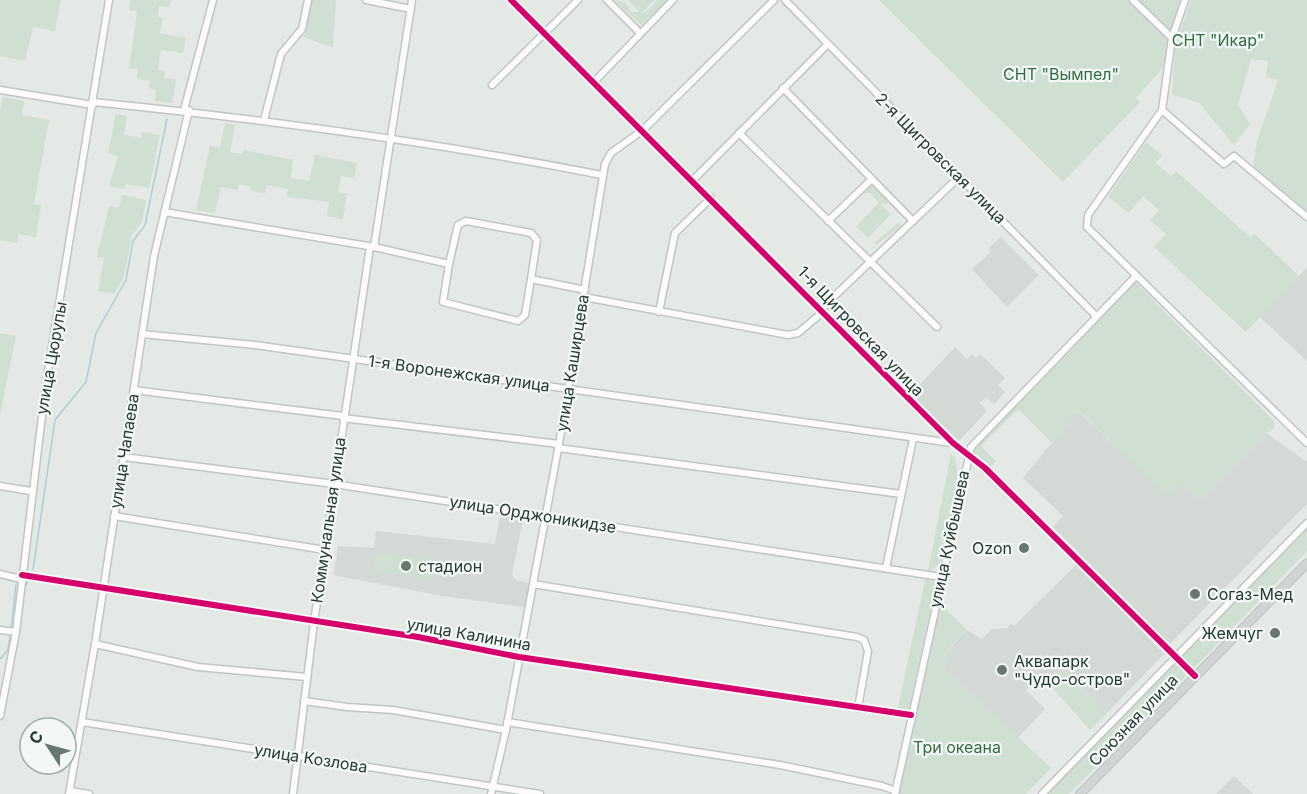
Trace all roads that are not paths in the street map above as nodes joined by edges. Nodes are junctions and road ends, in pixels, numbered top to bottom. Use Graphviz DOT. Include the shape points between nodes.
graph roads {
  1 [pos="109,0"];
  2 [pos="213,0"];
  3 [pos="308,0"];
  4 [pos="366,0"];
  5 [pos="412,0"];
  6 [pos="511,0"];
  7 [pos="578,0"];
  8 [pos="607,0"];
  9 [pos="673,0"];
  10 [pos="774,0"];
  11 [pos="784,0"];
  12 [pos="1133,0"];
  13 [pos="1185,0"];
  14 [pos="411,9"];
  15 [pos="639,32"];
  16 [pos="545,34"];
  17 [pos="1172,38"];
  18 [pos="828,44"];
  19 [pos="594,82"];
  20 [pos="492,85"];
  21 [pos="783,88"];
  22 [pos="0,90"];
  23 [pos="93,103"];
  24 [pos="186,110"];
  25 [pos="1162,111"];
  26 [pos="264,120"];
  27 [pos="642,130"];
  28 [pos="740,133"];
  29 [pos="390,139"];
  30 [pos="602,175"];
  31 [pos="960,176"];
  32 [pos="872,178"];
  33 [pos="693,180"];
  34 [pos="711,198"];
  35 [pos="164,212"];
  36 [pos="1307,217"];
  37 [pos="913,220"];
  38 [pos="828,221"];
  39 [pos="372,247"];
  40 [pos="870,261"];
  41 [pos="449,264"];
  42 [pos="1136,276"];
  43 [pos="531,279"];
  44 [pos="585,290"];
  45 [pos="584,297"];
  46 [pos="822,310"];
  47 [pos="659,312"];
  48 [pos="1096,316"];
  49 [pos="937,327"];
  50 [pos="142,334"];
  51 [pos="353,359"];
  52 [pos="569,388"];
  53 [pos="134,390"];
  54 [pos="343,417"];
  55 [pos="913,439"];
  56 [pos="952,443"];
  57 [pos="1307,443"];
  58 [pos="559,446"];
  59 [pos="968,456"];
  60 [pos="123,457"];
  61 [pos="334,484"];
  62 [pos="0,486"];
  63 [pos="31,491"];
  64 [pos="901,494"];
  65 [pos="114,516"];
  66 [pos="546,516"];
  67 [pos="1307,523"];
  68 [pos="325,550"];
  69 [pos="1307,562"];
  70 [pos="886,568"];
  71 [pos="0,574"];
  72 [pos="22,577"];
  73 [pos="941,577"];
  74 [pos="533,584"];
  75 [pos="102,588"];
  76 [pos="314,622"];
  77 [pos="0,630"];
  78 [pos="16,632"];
  79 [pos="95,644"];
  80 [pos="519,657"];
  81 [pos="1175,657"];
  82 [pos="1195,676"];
  83 [pos="307,677"];
  84 [pos="304,701"];
  85 [pos="858,708"];
  86 [pos="0,714"];
  87 [pos="911,715"];
  88 [pos="82,722"];
  89 [pos="507,722"];
  90 [pos="506,730"];
  91 [pos="296,756"];
  92 [pos="492,790"];
  93 [pos="895,792"];
  94 [pos="69,793"];
  95 [pos="89,794"];
  96 [pos="293,794"];
  97 [pos="540,794"];
  98 [pos="1042,794"];
  99 [pos="1080,794"];
  1 -- 23 [label="street, улица Цюрупы"];
  2 -- 24 [label="street, улица Чапаева"];
  3 -- 26 [label="street" via="302,28 281,54"];
  4 -- 14 [label="street"];
  5 -- 14 [label="street, Коммунальная улица"];
  6 -- 16 [label="street, 1-я Щигровская улица"];
  7 -- 16 [label="street"];
  8 -- 15 [label="street"];
  9 -- 15 [label="street"];
  10 -- 27 [label="street, улица Каширцева"];
  11 -- 18 [label="street, 2-я Щигровская улица"];
  12 -- 17 [label="street"];
  13 -- 17 [label="street"];
  14 -- 29 [label="street, Коммунальная улица"];
  15 -- 19 [label="street"];
  16 -- 19 [label="street, 1-я Щигровская улица"];
  16 -- 20 [label="street"];
  17 -- 25 [label="street"];
  18 -- 21 [label="street"];
  18 -- 31 [label="street, 2-я Щигровская улица"];
  19 -- 27 [label="street, 1-я Щигровская улица"];
  21 -- 28 [label="street"];
  21 -- 32 [label="street"];
  22 -- 23 [label="street"];
  23 -- 24 [label="street"];
  23 -- 63 [label="street, улица Цюрупы"];
  24 -- 26 [label="street"];
  24 -- 35 [label="street, улица Чапаева"];
  25 -- 36 [label="street" via="1224,164 1234,156"];
  25 -- 42 [label="street" via="1088,215 1087,227"];
  26 -- 29 [label="street"];
  27 -- 30 [label="street, улица Каширцева" via="611,153"];
  27 -- 33 [label="street, 1-я Щигровская улица"];
  28 -- 33 [label="street"];
  28 -- 38 [label="street"];
  29 -- 30 [label="street"];
  29 -- 39 [label="street, Коммунальная улица"];
  30 -- 44 [label="street, улица Каширцева"];
  31 -- 37 [label="street"];
  31 -- 48 [label="street, 2-я Щигровская улица"];
  32 -- 37 [label="street"];
  32 -- 38 [label="street"];
  33 -- 34 [label="street, 1-я Щигровская улица"];
  34 -- 46 [label="street, 1-я Щигровская улица"];
  34 -- 47 [label="street" via="675,233"];
  35 -- 39 [label="street"];
  35 -- 50 [label="street, улица Чапаева"];
  37 -- 40 [label="street"];
  38 -- 40 [label="street"];
  39 -- 41 [label="street"];
  39 -- 51 [label="street, Коммунальная улица"];
  40 -- 46 [label="street"];
  40 -- 49 [label="street"];
  41 -- 43 [label="street" via="443,302 518,321 525,315"];
  41 -- 43 [label="street" via="462,221 531,233 537,240"];
  42 -- 48 [label="street, улица Куйбышева"];
  42 -- 57 [label="street"];
  43 -- 44 [label="street"];
  44 -- 45 [label="street, улица Каширцева"];
  45 -- 47 [label="street"];
  45 -- 52 [label="street, улица Каширцева"];
  46 -- 47 [label="street" via="798,333 788,335"];
  46 -- 56 [label="street, 1-я Щигровская улица"];
  48 -- 59 [label="street, улица Куйбышева" via="974,443"];
  50 -- 51 [label="street, 1-я Воронежская улица"];
  50 -- 53 [label="street, улица Чапаева"];
  51 -- 52 [label="street, 1-я Воронежская улица"];
  51 -- 54 [label="street, Коммунальная улица"];
  52 -- 55 [label="street, 1-я Воронежская улица"];
  52 -- 58 [label="street, улица Каширцева"];
  53 -- 54 [label="street"];
  53 -- 60 [label="street, улица Чапаева"];
  54 -- 58 [label="street"];
  54 -- 61 [label="street, Коммунальная улица"];
  55 -- 56 [label="street, 1-я Воронежская улица"];
  55 -- 64 [label="street"];
  56 -- 59 [label="street, 1-я Щигровская улица"];
  58 -- 64 [label="street"];
  58 -- 66 [label="street, улица Каширцева"];
  59 -- 73 [label="street, улица Куйбышева"];
  59 -- 81 [label="street, 1-я Щигровская улица" via="985,468"];
  60 -- 61 [label="street, улица Орджоникидзе"];
  60 -- 65 [label="street, улица Чапаева"];
  61 -- 66 [label="street, улица Орджоникидзе"];
  61 -- 68 [label="street, Коммунальная улица"];
  62 -- 63 [label="street"];
  63 -- 72 [label="street, улица Цюрупы"];
  64 -- 70 [label="street"];
  65 -- 68 [label="street"];
  65 -- 75 [label="street, улица Чапаева"];
  66 -- 70 [label="street, улица Орджоникидзе"];
  66 -- 74 [label="street, улица Каширцева"];
  67 -- 81 [label="street"];
  68 -- 76 [label="street, Коммунальная улица"];
  69 -- 82 [label="main road, Союзная улица"];
  70 -- 73 [label="street, улица Орджоникидзе"];
  71 -- 72 [label="street, улица Калинина"];
  72 -- 75 [label="street, улица Калинина"];
  72 -- 78 [label="street, улица Цюрупы"];
  73 -- 87 [label="street, улица Куйбышева"];
  74 -- 80 [label="street, улица Каширцева"];
  74 -- 85 [label="street" via="861,638 868,651"];
  75 -- 76 [label="street, улица Калинина"];
  75 -- 79 [label="street, улица Чапаева"];
  76 -- 80 [label="street, улица Калинина"];
  76 -- 83 [label="street, Коммунальная улица"];
  77 -- 78 [label="street"];
  78 -- 86 [label="street, улица Цюрупы"];
  79 -- 83 [label="street" via="198,667"];
  79 -- 88 [label="street, улица Чапаева"];
  80 -- 85 [label="street, улица Калинина"];
  80 -- 89 [label="street, улица Каширцева"];
  81 -- 82 [label="street, 1-я Щигровская улица"];
  81 -- 98 [label="street"];
  82 -- 99 [label="main road, Союзная улица"];
  83 -- 84 [label="street, Коммунальная улица"];
  84 -- 90 [label="street" via="393,710"];
  84 -- 91 [label="street, Коммунальная улица"];
  85 -- 87 [label="street, улица Калинина"];
  87 -- 93 [label="street, улица Куйбышева"];
  88 -- 91 [label="street, улица Козлова"];
  88 -- 94 [label="street, улица Чапаева"];
  89 -- 90 [label="street, улица Каширцева"];
  89 -- 93 [label="street" via="780,765"];
  90 -- 92 [label="street, улица Каширцева"];
  91 -- 92 [label="street, улица Козлова"];
  91 -- 96 [label="street, Коммунальная улица"];
  92 -- 97 [label="street, улица Козлова"];
  94 -- 95 [label="street"];
}
